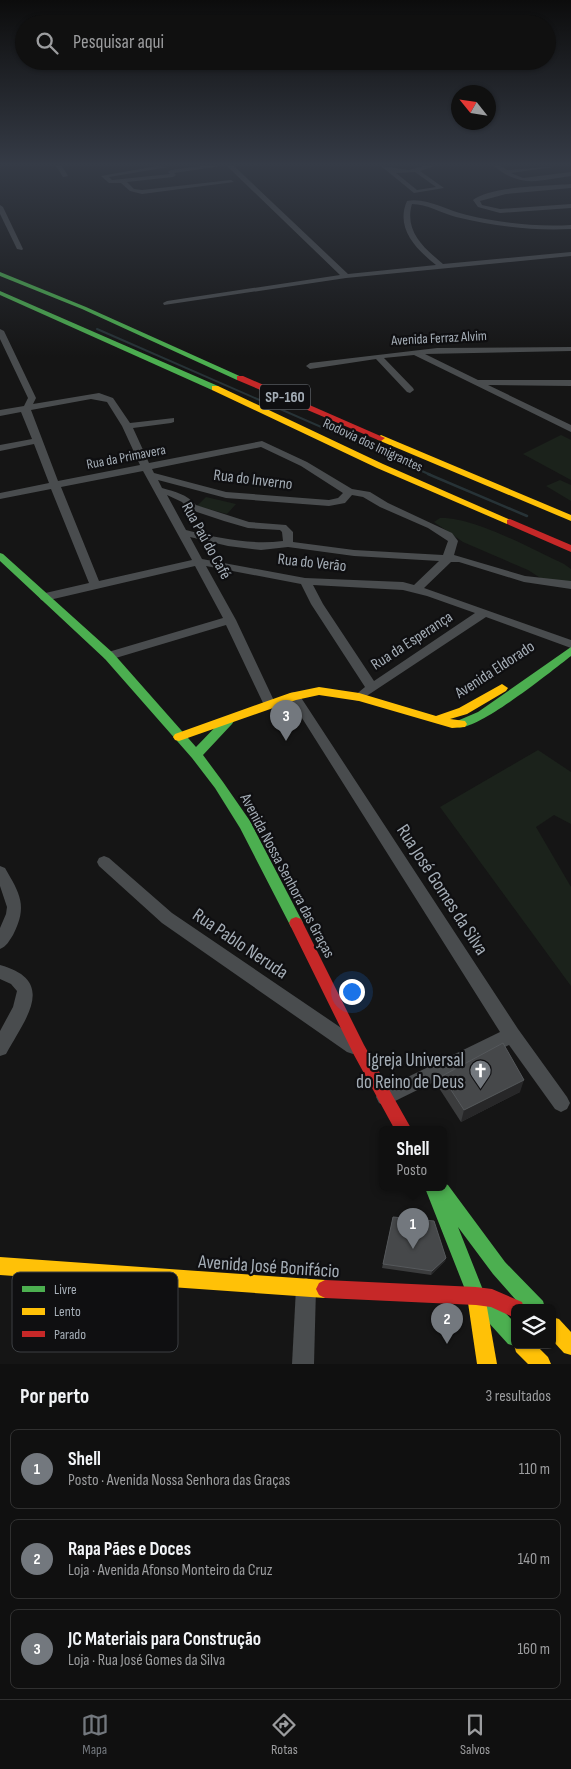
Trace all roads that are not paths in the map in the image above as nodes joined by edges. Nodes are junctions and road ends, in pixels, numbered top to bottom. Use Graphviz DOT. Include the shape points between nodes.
graph roads {
  1 [pos="11,230"];
  2 [pos="297,230"];
  3 [pos="408,230"];
  4 [pos="20,249"];
  5 [pos="571,254"];
  6 [pos="441,266"];
  7 [pos="0,274"];
  8 [pos="346,276"];
  9 [pos="0,293"];
  10 [pos="167,304"];
  11 [pos="0,332"];
  12 [pos="571,349"];
  13 [pos="415,352"];
  14 [pos="378,356"];
  15 [pos="310,366"];
  16 [pos="474,382"];
  17 [pos="571,383"];
  18 [pos="410,390"];
  19 [pos="28,408"];
  20 [pos="0,413"];
  21 [pos="171,420"];
  22 [pos="126,426"];
  23 [pos="571,430"];
  24 [pos="37,442"];
  25 [pos="0,448"];
  26 [pos="149,471"];
  27 [pos="56,485"];
  28 [pos="159,490"];
  29 [pos="349,492"];
  30 [pos="0,496"];
  31 [pos="571,518"];
  32 [pos="182,532"];
  33 [pos="288,544"];
  34 [pos="567,547"];
  35 [pos="0,556"];
  36 [pos="447,560"];
  37 [pos="200,562"];
  38 [pos="305,581"];
  39 [pos="95,584"];
  40 [pos="571,585"];
  41 [pos="416,589"];
  42 [pos="45,597"];
  43 [pos="484,613"];
  44 [pos="230,620"];
  45 [pos="570,644"];
  46 [pos="109,656"];
  47 [pos="372,687"];
  48 [pos="294,696"];
  49 [pos="359,697"];
  50 [pos="270,705"];
  51 [pos="230,719"];
  52 [pos="179,737"];
  53 [pos="196,755"];
  54 [pos="104,862"];
  55 [pos="0,872"];
  56 [pos="5,926"];
  57 [pos="0,942"];
  58 [pos="0,972"];
  59 [pos="512,1035"];
  60 [pos="0,1048"];
  61 [pos="359,1050"];
  62 [pos="385,1097"];
  63 [pos="561,1103"];
  64 [pos="402,1126"];
  65 [pos="435,1191"];
  66 [pos="442,1191"];
  67 [pos="3,1271"];
  68 [pos="110,1272"];
  69 [pos="178,1278"];
  70 [pos="306,1288"];
  71 [pos="476,1296"];
  72 [pos="532,1304"];
  73 [pos="511,1307"];
  74 [pos="556,1331"];
  75 [pos="511,1332"];
  76 [pos="556,1339"];
  77 [pos="571,1348"];
  78 [pos="527,1349"];
  79 [pos="303,1364"];
  80 [pos="487,1364"];
  81 [pos="541,1364"];
  1 -- 4 [label="street"];
  2 -- 8 [label="street"];
  3 -- 6 [label="street" via="412,239"];
  5 -- 6 [label="street"];
  6 -- 8 [label="street"];
  7 -- 31 [label="main road, Rodovia dos Imigrantes / SP-160"];
  8 -- 10 [label="street"];
  9 -- 34 [label="main road, Rodovia dos Imigrantes / SP-160" via="55,315 382,467"];
  11 -- 19 [label="street" via="32,398"];
  12 -- 13 [label="street, Avenida Ferraz Alvim"];
  13 -- 14 [label="street, Avenida Ferraz Alvim"];
  13 -- 16 [label="street"];
  14 -- 15 [label="street, Avenida Ferraz Alvim"];
  14 -- 18 [label="street"];
  16 -- 17 [label="street"];
  16 -- 23 [label="street"];
  19 -- 20 [label="street"];
  19 -- 22 [label="street, Rua Paú do Café" via="92,396 105,397"];
  19 -- 24 [label="street" via="26,414"];
  21 -- 22 [label="street"];
  22 -- 26 [label="street, Rua Paú do Café"];
  24 -- 25 [label="street"];
  24 -- 27 [label="street"];
  26 -- 27 [label="street, Rua da Primavera"];
  26 -- 28 [label="street, Rua Paú do Café"];
  26 -- 29 [label="street, Rua do Inverno" via="236,496 329,503 341,501"];
  26 -- 29 [label="street, Rua da Primavera" via="258,444 304,464"];
  27 -- 30 [label="street, Rua da Primavera"];
  27 -- 39 [label="street"];
  28 -- 32 [label="street, Rua Paú do Café"];
  28 -- 33 [label="street" via="177,494 192,507 228,519 287,530"];
  29 -- 36 [label="street" via="366,494 448,535 453,541"];
  32 -- 33 [label="street, Rua do Verão" via="261,547"];
  32 -- 37 [label="street, Rua Paú do Café"];
  33 -- 36 [label="street, Rua do Verão"];
  35 -- 42 [label="main road, Avenida Nossa Senhora das Graças"];
  36 -- 40 [label="street, Rua do Verão" via="466,560 533,581"];
  36 -- 41 [label="street"];
  37 -- 38 [label="street, Rua do Verão"];
  37 -- 39 [label="street, Rua do Verão"];
  37 -- 44 [label="street, Rua Paú do Café"];
  38 -- 41 [label="street, Rua do Verão"];
  38 -- 47 [label="street"];
  39 -- 42 [label="street, Rua do Verão"];
  41 -- 43 [label="street, Rua do Verão"];
  42 -- 46 [label="main road, Avenida Nossa Senhora das Graças"];
  43 -- 45 [label="street, Rua do Verão"];
  43 -- 47 [label="street, Rua da Esperança"];
  44 -- 46 [label="street"];
  44 -- 50 [label="street, Rua Paú do Café"];
  45 -- 49 [label="main road, Avenida Eldorado" via="470,722 452,724"];
  46 -- 52 [label="main road, Avenida Nossa Senhora das Graças"];
  47 -- 49 [label="street, Rua da Esperança"];
  48 -- 49 [label="main road, Avenida Eldorado" via="319,691"];
  48 -- 50 [label="main road, Avenida Eldorado"];
  48 -- 59 [label="street, Rua José Gomes da Silva"];
  50 -- 51 [label="main road, Avenida Eldorado"];
  51 -- 52 [label="main road, Avenida Eldorado"];
  51 -- 53 [label="main road, Avenida Eldorado"];
  52 -- 53 [label="main road, Avenida Nossa Senhora das Graças"];
  53 -- 61 [label="main road, Avenida Nossa Senhora das Graças" via="245,825"];
  54 -- 61 [label="street, Rua Pablo Neruda" via="167,918"];
  55 -- 56 [label="street" via="16,909 14,918"];
  56 -- 57 [label="street"];
  58 -- 60 [label="street" via="24,984 26,992"];
  59 -- 62 [label="street"];
  59 -- 63 [label="street, Rua José Gomes da Silva"];
  61 -- 62 [label="main road, Avenida Nossa Senhora das Graças"];
  62 -- 64 [label="main road, Avenida Nossa Senhora das Graças"];
  65 -- 71 [label="main road"];
  66 -- 72 [label="main road" via="499,1268"];
  67 -- 68 [label="main road, Avenida José Bonifácio"];
  69 -- 70 [label="main road, Avenida José Bonifácio"];
  70 -- 71 [label="main road, Avenida José Bonifácio"];
  70 -- 79 [label="street"];
  71 -- 73 [label="main road, Avenida José Bonifácio" via="492,1298"];
  71 -- 75 [label="main road"];
  71 -- 80 [label="main road"];
  74 -- 77 [label="main road"];
  76 -- 77 [label="main road"];
  78 -- 81 [label="main road"];
}
